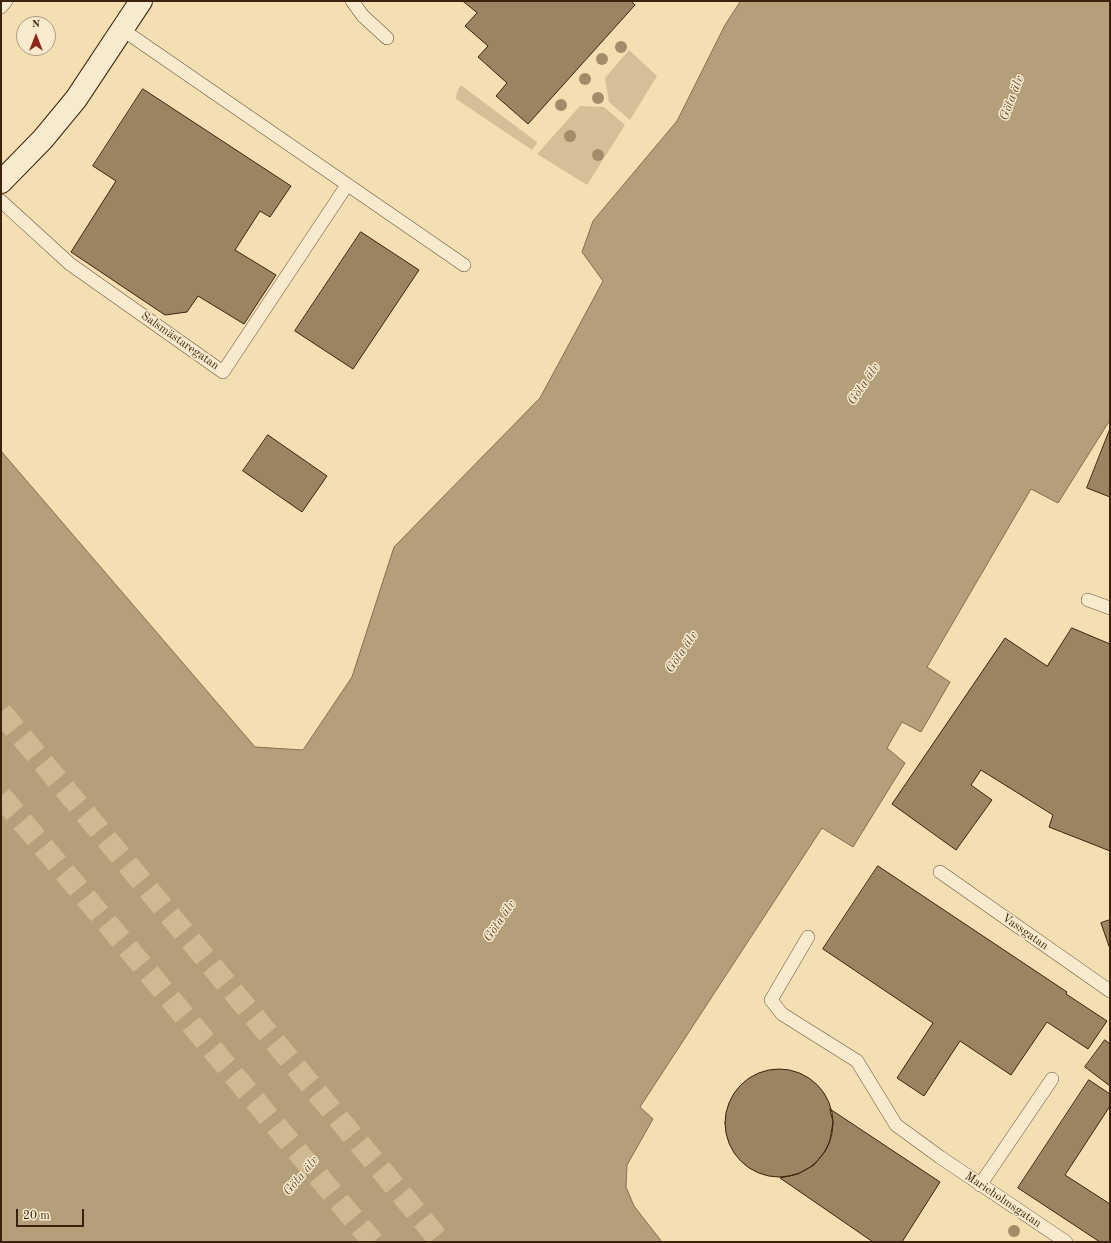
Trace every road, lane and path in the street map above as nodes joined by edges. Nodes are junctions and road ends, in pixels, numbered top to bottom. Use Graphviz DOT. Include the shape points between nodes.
graph roads {
  1 [pos="6,1"];
  2 [pos="141,1"];
  3 [pos="352,1"];
  4 [pos="1,7"];
  5 [pos="123,30"];
  6 [pos="387,38"];
  7 [pos="1,182"];
  8 [pos="348,185"];
  9 [pos="1,201"];
  10 [pos="464,265"];
  11 [pos="1088,600"];
  12 [pos="1110,608"];
  13 [pos="940,872"];
  14 [pos="808,937"];
  15 [pos="1110,991"];
  16 [pos="1052,1079"];
  17 [pos="980,1185"];
  18 [pos="1066,1242"];
  1 -- 4 [label="lane"];
  2 -- 5 [label="street"];
  3 -- 6 [label="lane" via="363,16"];
  5 -- 7 [label="street" via="76,99 43,139"];
  5 -- 8 [label="lane"];
  8 -- 9 [label="lane, Salsmästaregatan" via="223,372 70,264"];
  8 -- 10 [label="lane"];
  11 -- 12 [label="lane"];
  13 -- 15 [label="lane, Vassgatan"];
  14 -- 17 [label="lane, Marieholmsgatan" via="771,1000 782,1014 857,1061 896,1125"];
  16 -- 17 [label="lane"];
  17 -- 18 [label="lane, Marieholmsgatan"];
}
